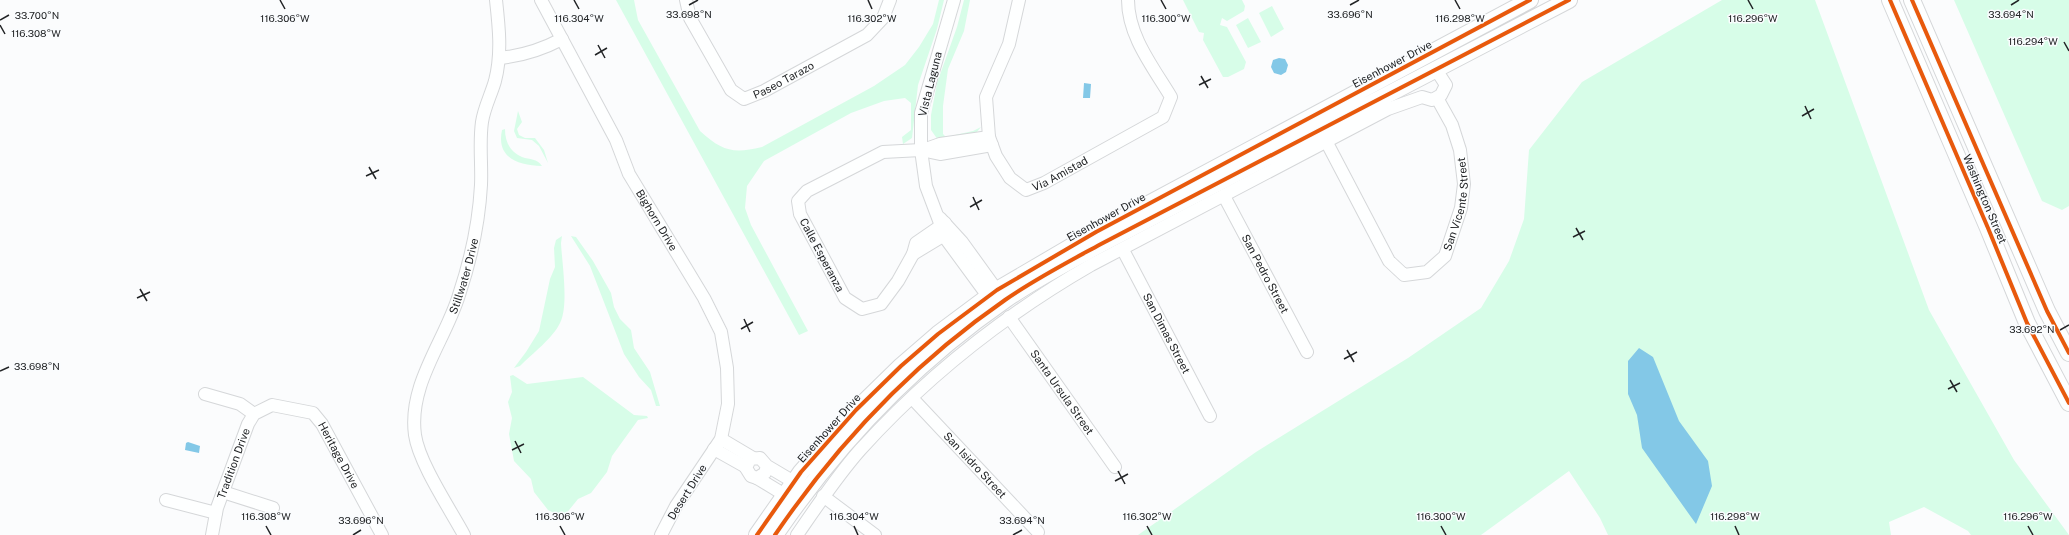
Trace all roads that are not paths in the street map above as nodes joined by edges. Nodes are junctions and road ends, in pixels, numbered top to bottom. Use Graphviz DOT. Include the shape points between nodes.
graph roads {
  1 [pos="496,0"];
  2 [pos="541,0"];
  3 [pos="686,0"];
  4 [pos="890,0"];
  5 [pos="954,0"];
  6 [pos="1019,0"];
  7 [pos="1128,0"];
  8 [pos="1530,0"];
  9 [pos="1890,0"];
  10 [pos="1912,0"];
  11 [pos="1558,2"];
  12 [pos="562,39"];
  13 [pos="500,58"];
  14 [pos="1435,68"];
  15 [pos="1437,98"];
  16 [pos="991,141"];
  17 [pos="1326,141"];
  18 [pos="921,150"];
  19 [pos="1224,196"];
  20 [pos="944,226"];
  21 [pos="1997,249"];
  22 [pos="1123,250"];
  23 [pos="996,299"];
  24 [pos="2046,308"];
  25 [pos="1009,317"];
  26 [pos="2038,343"];
  27 [pos="1307,352"];
  28 [pos="2069,353"];
  29 [pos="2069,380"];
  30 [pos="205,394"];
  31 [pos="912,398"];
  32 [pos="2069,403"];
  33 [pos="272,405"];
  34 [pos="254,414"];
  35 [pos="1210,416"];
  36 [pos="718,444"];
  37 [pos="750,462"];
  38 [pos="766,466"];
  39 [pos="1115,467"];
  40 [pos="757,478"];
  41 [pos="794,482"];
  42 [pos="223,492"];
  43 [pos="785,495"];
  44 [pos="823,496"];
  45 [pos="166,500"];
  46 [pos="273,508"];
  47 [pos="216,513"];
  48 [pos="1038,532"];
  49 [pos="212,535"];
  50 [pos="382,535"];
  51 [pos="464,535"];
  52 [pos="661,535"];
  53 [pos="757,535"];
  54 [pos="766,535"];
  55 [pos="775,535"];
  56 [pos="797,535"];
  57 [pos="875,535"];
  1 -- 13 [label="street, Stillwater Drive"];
  2 -- 12 [label="street, Bighorn Drive"];
  3 -- 4 [label="street, Paseo Tarazo" via="690,18 730,90 744,99 764,91 867,35 883,18"];
  5 -- 18 [label="street, Vista Laguna" via="921,113"];
  6 -- 16 [label="street, Via Amistad" via="1008,44 986,97"];
  7 -- 16 [label="street, Via Amistad" via="1136,40 1171,97 1163,117 1044,183 1026,190 1010,178 996,156"];
  8 -- 23 [label="main road, Eisenhower Drive" via="1096,232"];
  9 -- 21 [label="main road, Washington Street"];
  10 -- 24 [label="main road, Washington Street"];
  11 -- 14 [label="main road, Eisenhower Drive"];
  12 -- 13 [label="street" via="540,50 517,57"];
  12 -- 36 [label="street, Bighorn Drive" via="616,140 629,174 704,298 721,332 727,368 728,404"];
  13 -- 51 [label="street, Stillwater Drive" via="482,121 481,184 470,258 448,328 419,389 414,417 415,435 421,455"];
  14 -- 15 [label="street" via="1446,85 1442,95"];
  14 -- 23 [label="main road, Eisenhower Drive"];
  15 -- 17 [label="street" via="1432,100 1422,97 1388,109"];
  15 -- 17 [label="street, San Vicente Street" via="1452,125 1460,150 1464,184 1459,215 1445,256 1427,272 1404,275 1389,262"];
  16 -- 18 [label="street, Calle Esperanza" via="940,144"];
  17 -- 19 [label="street"];
  18 -- 20 [label="street, Vista Laguna" via="926,186"];
  18 -- 20 [label="street, Calle Esperanza" via="883,152 807,191 798,201 800,214 845,298 862,308 881,304 913,254"];
  19 -- 22 [label="street"];
  19 -- 27 [label="street, San Pedro Street"];
  20 -- 23 [label="street, Vista Laguna"];
  21 -- 24 [label="main road" via="2010,250 2031,299"];
  21 -- 26 [label="main road, Washington Street" via="2027,323"];
  22 -- 25 [label="street" via="1049,289"];
  22 -- 35 [label="street, San Dimas Street"];
  23 -- 41 [label="main road, Eisenhower Drive" via="938,334 901,366 824,444"];
  23 -- 55 [label="main road, Eisenhower Drive" via="907,378 872,414 826,465"];
  24 -- 28 [label="main road, Washington Street"];
  25 -- 31 [label="street" via="946,367"];
  25 -- 39 [label="street, Santa Ursula Street"];
  26 -- 29 [label="main road" via="2050,348"];
  26 -- 32 [label="main road, Washington Street"];
  30 -- 34 [label="street, Tradition Drive" via="240,404"];
  31 -- 44 [label="street" via="859,451"];
  31 -- 48 [label="street, San Isidro Street"];
  33 -- 34 [label="street, Tradition Drive"];
  33 -- 50 [label="street, Heritage Drive" via="313,413"];
  34 -- 42 [label="street, Tradition Drive"];
  36 -- 37 [label="street"];
  36 -- 52 [label="street, Desert Drive" via="676,506"];
  37 -- 38 [label="street" via="763,460"];
  37 -- 40 [label="street" via="748,474"];
  38 -- 40 [label="street" via="765,473"];
  38 -- 41 [label="street"];
  40 -- 43 [label="street"];
  41 -- 43 [label="main road, Eisenhower Drive"];
  41 -- 54 [label="street" via="792,495"];
  42 -- 46 [label="street"];
  42 -- 47 [label="street, Tradition Drive"];
  43 -- 53 [label="main road, Eisenhower Drive"];
  44 -- 56 [label="street"];
  44 -- 57 [label="street"];
  45 -- 47 [label="street, Tradition Drive"];
  47 -- 49 [label="street, Tradition Drive"];
}
